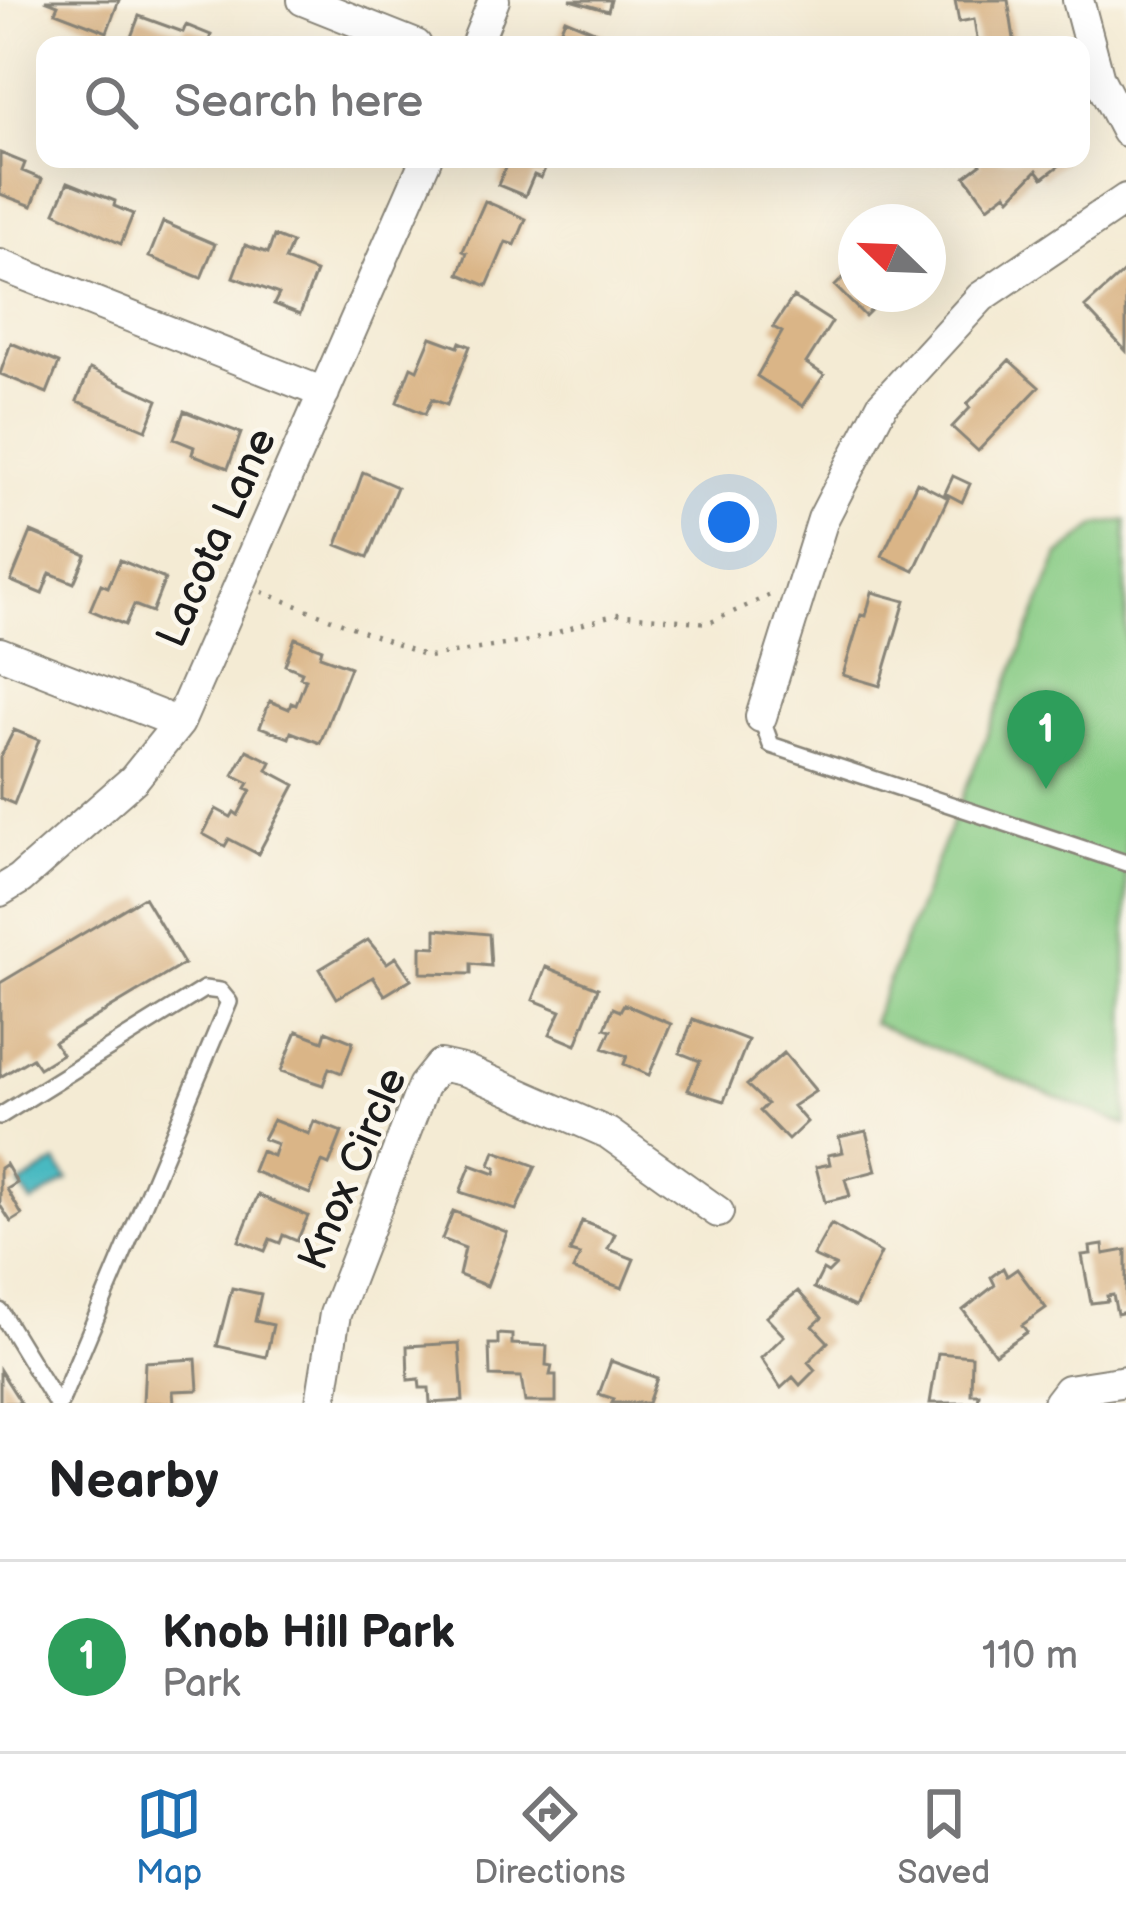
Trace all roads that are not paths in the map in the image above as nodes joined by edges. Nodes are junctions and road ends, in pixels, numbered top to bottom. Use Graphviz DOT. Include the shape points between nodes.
graph roads {
  1 [pos="303,0"];
  2 [pos="494,0"];
  3 [pos="1078,0"];
  4 [pos="393,36"];
  5 [pos="480,36"];
  6 [pos="1088,36"];
  7 [pos="1090,45"];
  8 [pos="1126,131"];
  9 [pos="422,168"];
  10 [pos="1126,199"];
  11 [pos="0,265"];
  12 [pos="324,393"];
  13 [pos="0,653"];
  14 [pos="760,718"];
  15 [pos="179,724"];
  16 [pos="1126,863"];
  17 [pos="0,891"];
  18 [pos="0,1116"];
  19 [pos="718,1212"];
  20 [pos="0,1311"];
  21 [pos="1126,1381"];
  22 [pos="58,1403"];
  23 [pos="321,1403"];
  24 [pos="1058,1403"];
  1 -- 4 [label="street"];
  2 -- 5 [label="street"];
  3 -- 6 [label="street"];
  7 -- 8 [label="street"];
  9 -- 12 [label="street, Lacota Lane"];
  10 -- 14 [label="street" via="981,298 882,405 823,519"];
  11 -- 12 [label="street"];
  12 -- 15 [label="street, Lacota Lane"];
  13 -- 15 [label="street"];
  14 -- 16 [label="lane" via="771,745"];
  15 -- 17 [label="street, Lacota Lane" via="134,778"];
  18 -- 22 [label="lane" via="204,989 230,1002"];
  19 -- 23 [label="street, Knox Circle" via="608,1133 440,1065 423,1086 335,1314"];
  20 -- 22 [label="lane"];
  21 -- 24 [label="street" via="1068,1390"];
}
